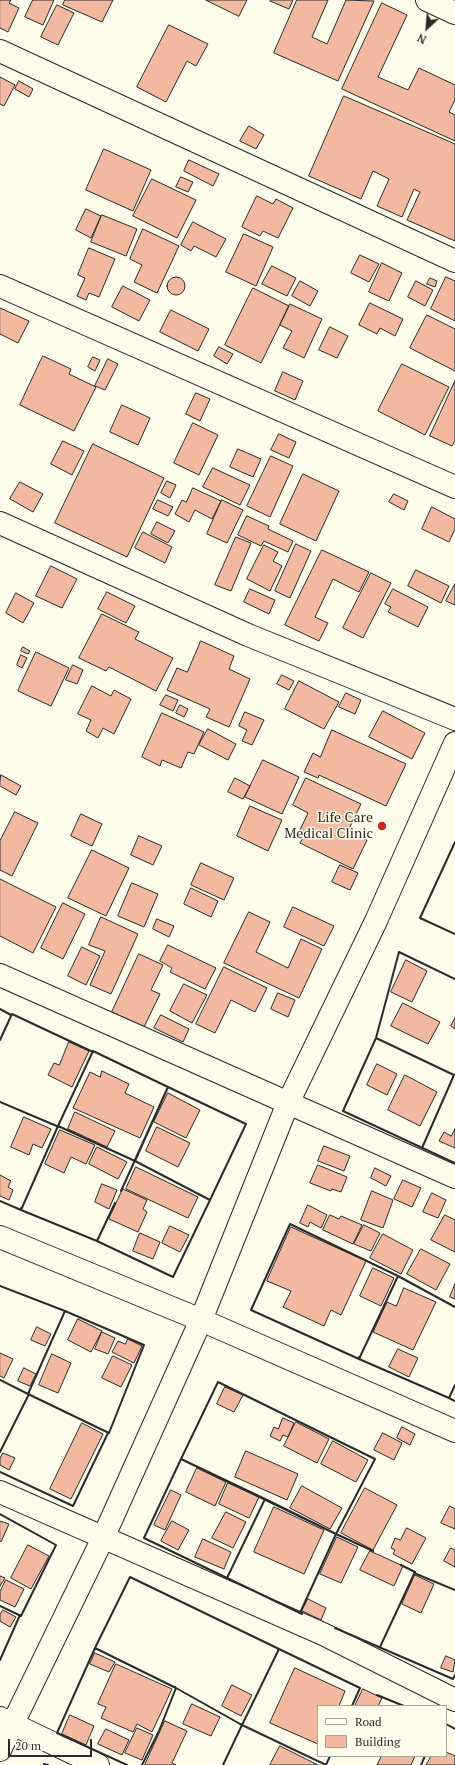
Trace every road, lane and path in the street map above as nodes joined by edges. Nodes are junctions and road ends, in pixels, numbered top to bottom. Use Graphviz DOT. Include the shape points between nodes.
graph roads {
  1 [pos="427,0"];
  2 [pos="455,13"];
  3 [pos="0,51"];
  4 [pos="455,261"];
  5 [pos="0,286"];
  6 [pos="455,487"];
  7 [pos="0,523"];
  8 [pos="455,719"];
  9 [pos="455,743"];
  10 [pos="0,975"];
  11 [pos="288,1103"];
  12 [pos="455,1177"];
  13 [pos="0,1237"];
  14 [pos="201,1320"];
  15 [pos="455,1431"];
  16 [pos="0,1492"];
  17 [pos="103,1538"];
  18 [pos="455,1700"];
  19 [pos="7,1721"];
  20 [pos="0,1750"];
  21 [pos="98,1765"];
  1 -- 2 [label="street"];
  3 -- 4 [label="street"];
  5 -- 6 [label="street"];
  7 -- 8 [label="street" via="248,635"];
  9 -- 11 [label="street" via="376,921"];
  10 -- 11 [label="street"];
  11 -- 12 [label="street"];
  11 -- 14 [label="street"];
  13 -- 14 [label="street"];
  14 -- 15 [label="street"];
  14 -- 17 [label="street"];
  16 -- 17 [label="street"];
  17 -- 18 [label="street" via="323,1634"];
  17 -- 19 [label="street"];
  19 -- 20 [label="street"];
  19 -- 21 [label="street"];
}
